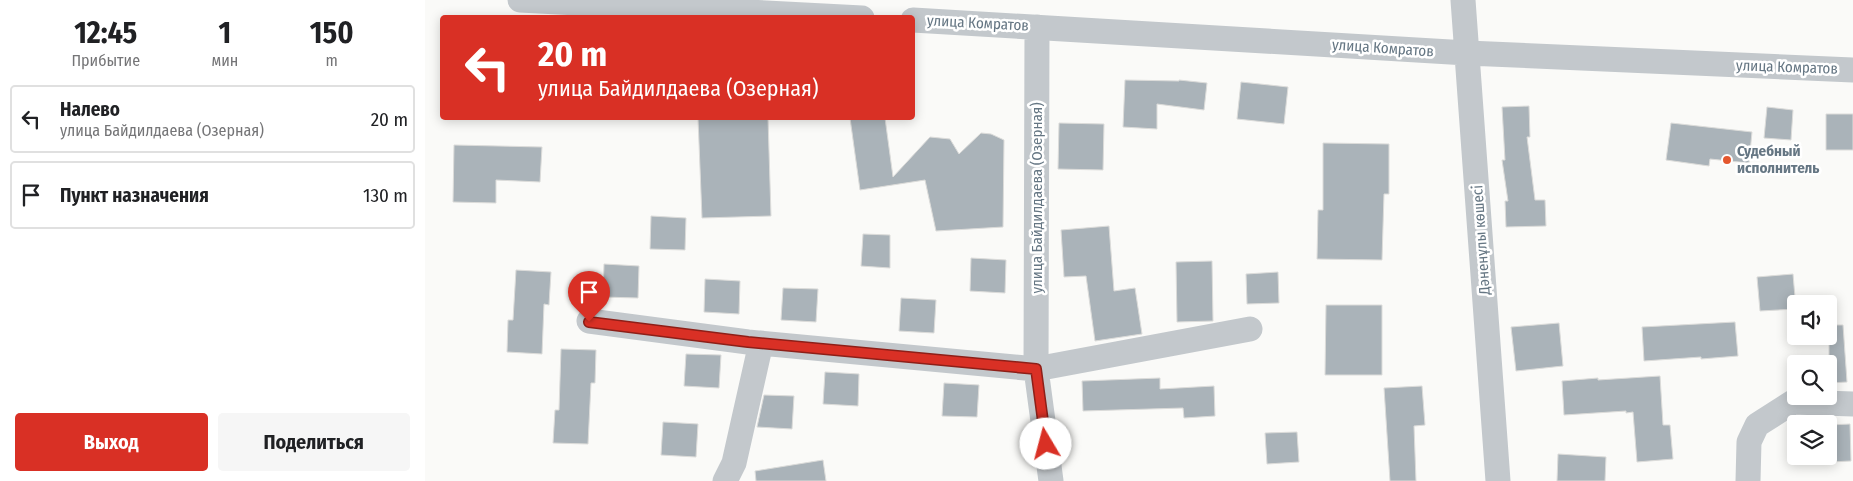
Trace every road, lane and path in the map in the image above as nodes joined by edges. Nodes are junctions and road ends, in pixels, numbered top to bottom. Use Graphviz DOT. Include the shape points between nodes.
graph roads {
  1 [pos="520,0"];
  2 [pos="1463,0"];
  3 [pos="805,15"];
  4 [pos="915,20"];
  5 [pos="1037,26"];
  6 [pos="1467,53"];
  7 [pos="1853,70"];
  8 [pos="589,322"];
  9 [pos="1250,329"];
  10 [pos="761,343"];
  11 [pos="1036,369"];
  12 [pos="1853,404"];
  13 [pos="725,481"];
  14 [pos="1051,481"];
  15 [pos="1498,481"];
  16 [pos="1748,481"];
  1 -- 3 [label="street"];
  2 -- 6 [label="street, Дәненұлы көшесі"];
  4 -- 5 [label="street, улица Комратов"];
  5 -- 6 [label="street, улица Комратов"];
  5 -- 11 [label="street, улица Байдилдаева (Озерная)"];
  6 -- 7 [label="street, улица Комратов"];
  6 -- 15 [label="street, Дәненұлы көшесі"];
  8 -- 10 [label="street"];
  9 -- 11 [label="street"];
  10 -- 11 [label="street"];
  10 -- 13 [label="street" via="734,463"];
  11 -- 14 [label="street, улица Байдилдаева (Озерная)"];
  12 -- 16 [label="street" via="1793,402 1757,425 1749,442"];
}
